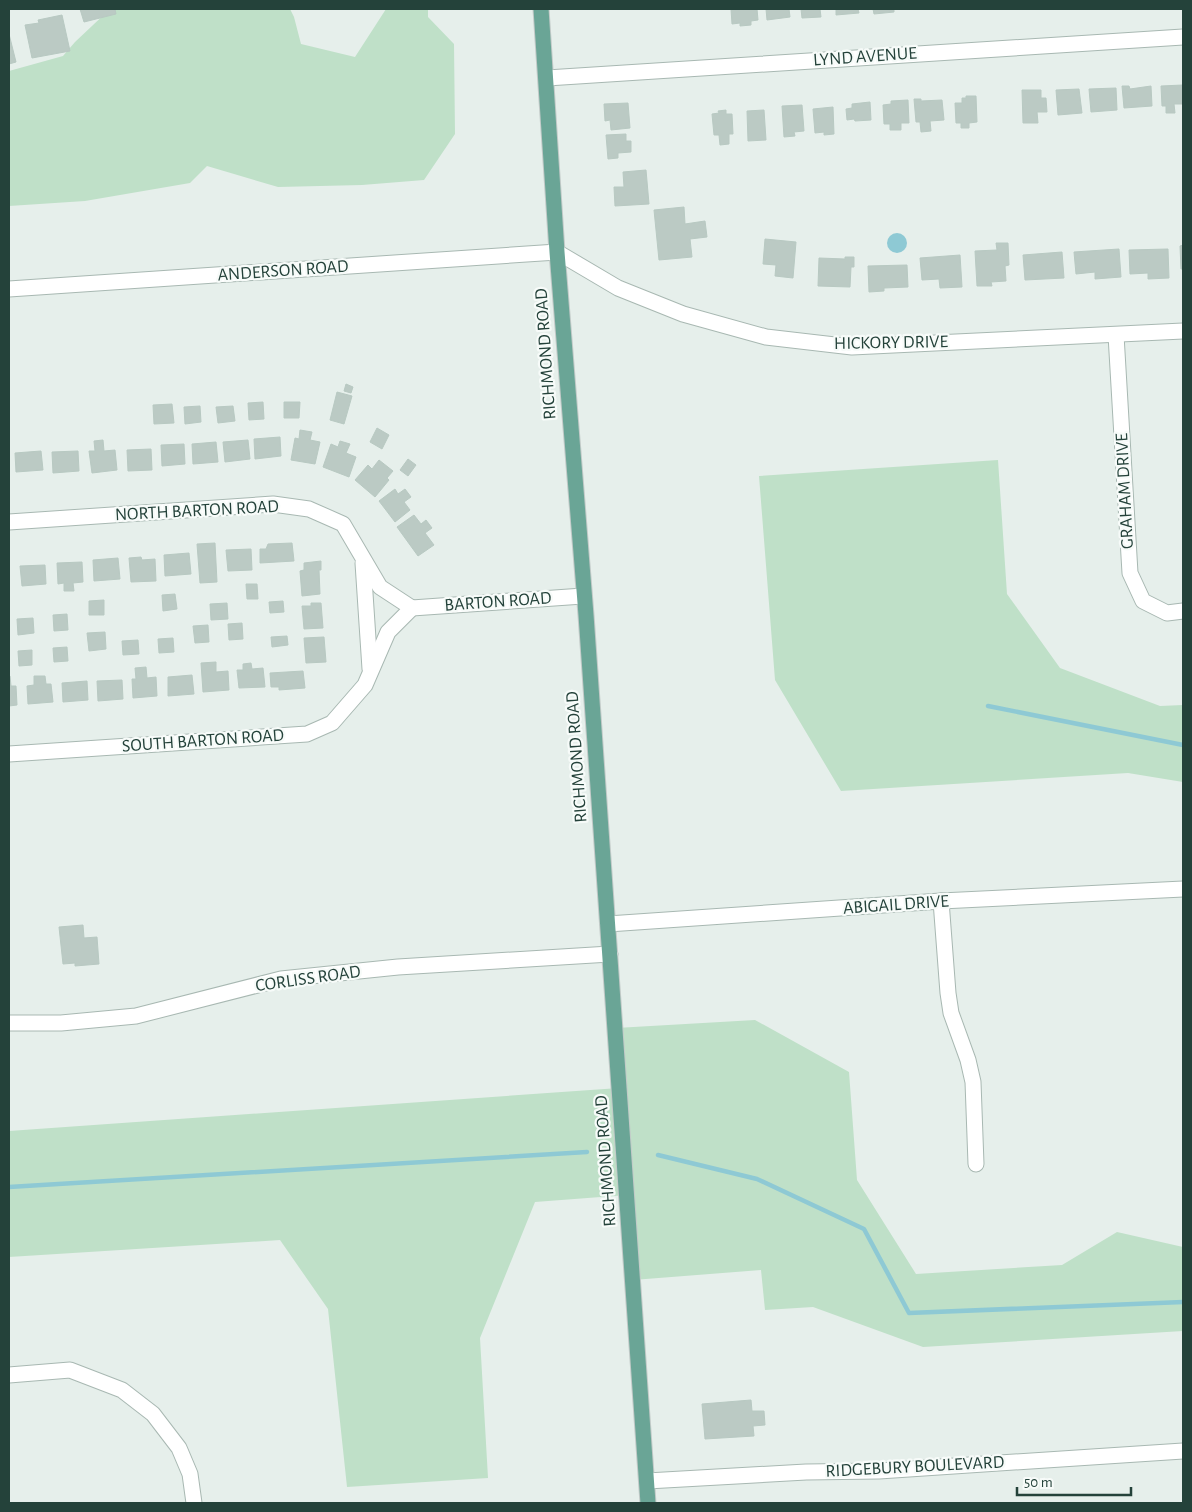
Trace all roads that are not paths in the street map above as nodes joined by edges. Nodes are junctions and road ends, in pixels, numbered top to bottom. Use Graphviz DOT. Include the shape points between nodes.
graph roads {
  1 [pos="542,9"];
  2 [pos="1183,37"];
  3 [pos="547,78"];
  4 [pos="557,252"];
  5 [pos="9,289"];
  6 [pos="1183,331"];
  7 [pos="1116,335"];
  8 [pos="9,522"];
  9 [pos="363,558"];
  10 [pos="583,596"];
  11 [pos="412,608"];
  12 [pos="1183,611"];
  13 [pos="370,673"];
  14 [pos="9,754"];
  15 [pos="1183,889"];
  16 [pos="942,901"];
  17 [pos="608,924"];
  18 [pos="610,954"];
  19 [pos="9,1022"];
  20 [pos="976,1164"];
  21 [pos="9,1375"];
  22 [pos="1183,1451"];
  23 [pos="646,1481"];
  24 [pos="194,1503"];
  25 [pos="648,1503"];
  1 -- 3 [label="main road, RICHMOND ROAD"];
  2 -- 3 [label="street, LYND AVENUE"];
  3 -- 4 [label="main road, RICHMOND ROAD"];
  4 -- 5 [label="street, ANDERSON ROAD"];
  4 -- 7 [label="street, HICKORY DRIVE" via="618,288 683,314 766,337 852,347"];
  4 -- 10 [label="main road, RICHMOND ROAD"];
  6 -- 7 [label="street, HICKORY DRIVE"];
  7 -- 12 [label="street, GRAHAM DRIVE" via="1130,573 1143,600 1167,613"];
  8 -- 9 [label="street, NORTH BARTON ROAD" via="272,504 309,509 343,524"];
  9 -- 11 [label="street, NORTH BARTON ROAD" via="380,587"];
  9 -- 13 [label="street, NORTH BARTON ROAD"];
  10 -- 11 [label="street, BARTON ROAD"];
  10 -- 17 [label="main road, RICHMOND ROAD"];
  11 -- 13 [label="street, SOUTH BARTON ROAD" via="388,632"];
  13 -- 14 [label="street, SOUTH BARTON ROAD" via="365,685 332,723 307,734"];
  15 -- 16 [label="street, ABIGAIL DRIVE"];
  16 -- 17 [label="street, ABIGAIL DRIVE"];
  16 -- 20 [label="street" via="951,1013 973,1082"];
  17 -- 18 [label="main road, RICHMOND ROAD"];
  18 -- 19 [label="street, CORLISS ROAD" via="398,967 281,979 136,1016 61,1023"];
  18 -- 23 [label="main road, RICHMOND ROAD"];
  21 -- 24 [label="street" via="70,1370 122,1390 153,1414 179,1448 190,1474"];
  22 -- 23 [label="street, RIDGEBURY BOULEVARD" via="879,1471"];
  23 -- 25 [label="main road, RICHMOND ROAD"];
}
